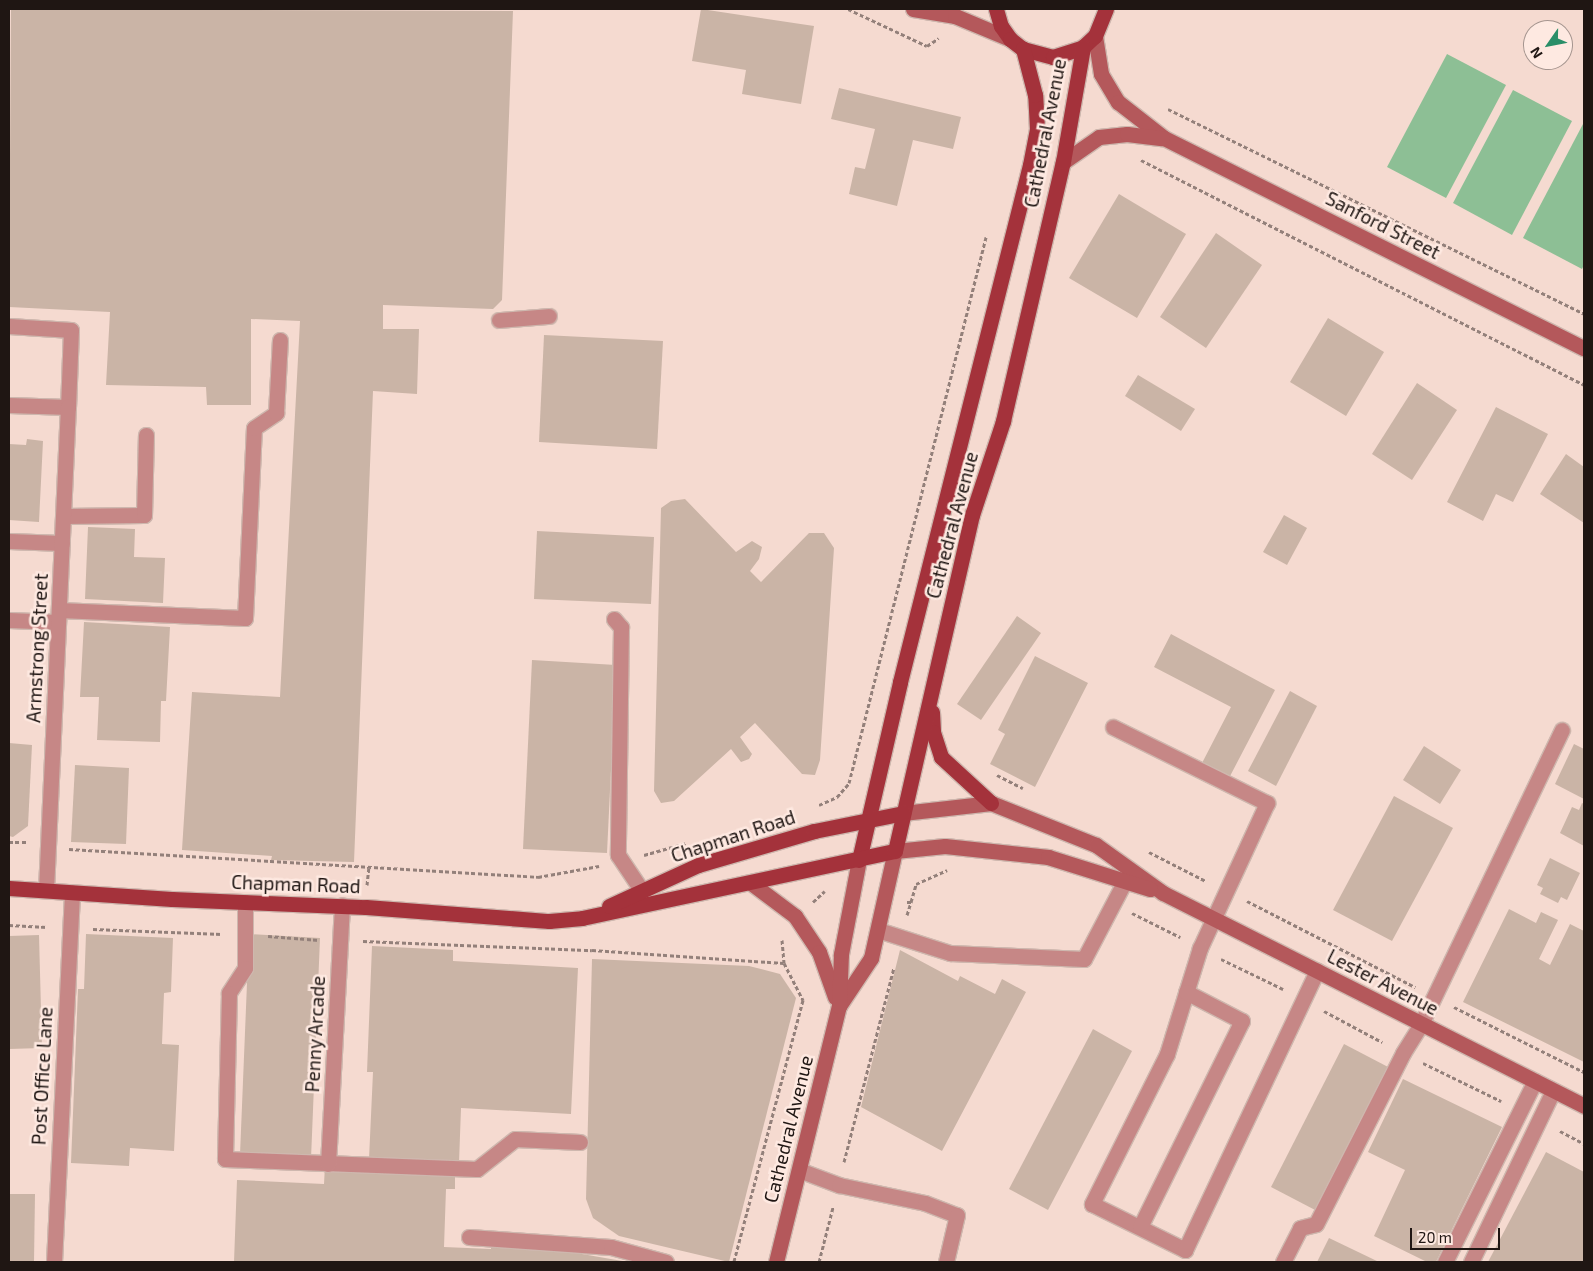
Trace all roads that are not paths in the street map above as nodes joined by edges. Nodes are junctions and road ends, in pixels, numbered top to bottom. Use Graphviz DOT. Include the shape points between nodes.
graph roads {
  1 [pos="913,9"];
  2 [pos="996,9"];
  3 [pos="1106,9"];
  4 [pos="1094,36"];
  5 [pos="1010,39"];
  6 [pos="1082,47"];
  7 [pos="1023,49"];
  8 [pos="1164,138"];
  9 [pos="1063,162"];
  10 [pos="548,316"];
  11 [pos="499,320"];
  12 [pos="9,326"];
  13 [pos="280,340"];
  14 [pos="1584,348"];
  15 [pos="9,405"];
  16 [pos="68,408"];
  17 [pos="146,435"];
  18 [pos="64,516"];
  19 [pos="9,541"];
  20 [pos="62,543"];
  21 [pos="58,616"];
  22 [pos="614,619"];
  23 [pos="9,620"];
  24 [pos="931,691"];
  25 [pos="1113,727"];
  26 [pos="1562,730"];
  27 [pos="991,803"];
  28 [pos="903,813"];
  29 [pos="867,818"];
  30 [pos="895,851"];
  31 [pos="859,860"];
  32 [pos="1125,881"];
  33 [pos="751,883"];
  34 [pos="9,888"];
  35 [pos="46,890"];
  36 [pos="642,891"];
  37 [pos="72,892"];
  38 [pos="1163,893"];
  39 [pos="245,902"];
  40 [pos="342,906"];
  41 [pos="582,918"];
  42 [pos="1215,919"];
  43 [pos="878,930"];
  44 [pos="1317,971"];
  45 [pos="1186,992"];
  46 [pos="838,1006"];
  47 [pos="1421,1024"];
  48 [pos="1534,1081"];
  49 [pos="1553,1091"];
  50 [pos="1584,1106"];
  51 [pos="580,1142"];
  52 [pos="328,1164"];
  53 [pos="798,1170"];
  54 [pos="1140,1228"];
  55 [pos="469,1237"];
  56 [pos="54,1262"];
  57 [pos="666,1262"];
  58 [pos="776,1262"];
  59 [pos="946,1262"];
  60 [pos="1283,1262"];
  61 [pos="1445,1262"];
  62 [pos="1471,1262"];
  1 -- 5 [label="street" via="955,16"];
  2 -- 5 [label="main road" via="1001,26"];
  3 -- 4 [label="main road"];
  4 -- 6 [label="main road"];
  4 -- 8 [label="street, Sanford Street" via="1101,74 1118,102"];
  5 -- 7 [label="main road"];
  6 -- 7 [label="main road" via="1053,57"];
  6 -- 9 [label="main road, Cathedral Avenue"];
  7 -- 29 [label="main road, Cathedral Avenue" via="1036,95 1037,129 1030,165"];
  8 -- 9 [label="street, Sanford Street" via="1127,134 1099,138"];
  8 -- 14 [label="street, Sanford Street"];
  9 -- 24 [label="main road, Cathedral Avenue" via="1003,421 972,515"];
  10 -- 11 [label="street"];
  12 -- 16 [label="street, Armstrong Street" via="71,330"];
  13 -- 21 [label="street" via="276,414 254,428 245,618"];
  15 -- 16 [label="street"];
  16 -- 18 [label="street, Armstrong Street"];
  17 -- 18 [label="street" via="144,515"];
  18 -- 20 [label="street, Armstrong Street"];
  19 -- 20 [label="street"];
  20 -- 21 [label="street, Armstrong Street"];
  21 -- 23 [label="street"];
  21 -- 35 [label="street, Armstrong Street"];
  22 -- 36 [label="street" via="621,627 618,855"];
  24 -- 27 [label="main road" via="933,732 941,757"];
  24 -- 28 [label="main road, Cathedral Avenue"];
  25 -- 42 [label="street" via="1267,803 1225,890"];
  26 -- 47 [label="street" via="1432,995"];
  27 -- 28 [label="street, Lester Avenue"];
  27 -- 38 [label="street, Lester Avenue" via="1096,845"];
  28 -- 29 [label="main road, Chapman Road"];
  28 -- 30 [label="main road, Cathedral Avenue"];
  29 -- 31 [label="main road, Cathedral Avenue"];
  29 -- 36 [label="main road, Chapman Road" via="698,865"];
  30 -- 31 [label="main road, Chapman Road"];
  30 -- 32 [label="street, Lester Avenue" via="945,846 1048,857"];
  30 -- 43 [label="street, Cathedral Avenue"];
  31 -- 33 [label="main road, Chapman Road"];
  31 -- 46 [label="street, Cathedral Avenue" via="841,954"];
  32 -- 38 [label="street, Lester Avenue"];
  32 -- 43 [label="street" via="1084,959 950,953"];
  33 -- 41 [label="main road, Chapman Road"];
  33 -- 46 [label="street" via="795,916 819,952"];
  34 -- 35 [label="main road, Chapman Road"];
  35 -- 37 [label="main road, Chapman Road"];
  36 -- 41 [label="main road, Chapman Road"];
  37 -- 39 [label="main road, Chapman Road"];
  37 -- 56 [label="street, Post Office Lane"];
  38 -- 42 [label="street, Lester Avenue"];
  39 -- 40 [label="main road, Chapman Road"];
  39 -- 52 [label="street" via="245,968 229,993 225,1159"];
  40 -- 41 [label="main road, Chapman Road" via="549,921"];
  40 -- 52 [label="street, Penny Arcade"];
  42 -- 44 [label="street, Lester Avenue"];
  42 -- 45 [label="street" via="1200,948"];
  43 -- 46 [label="street, Cathedral Avenue" via="871,958"];
  44 -- 47 [label="street, Lester Avenue"];
  44 -- 54 [label="street" via="1185,1250"];
  45 -- 54 [label="street" via="1167,1054 1092,1204"];
  45 -- 54 [label="street" via="1242,1021"];
  46 -- 53 [label="street, Cathedral Avenue"];
  47 -- 48 [label="street, Lester Avenue"];
  47 -- 60 [label="street" via="1316,1224 1300,1228"];
  48 -- 49 [label="street, Lester Avenue"];
  48 -- 61 [label="street"];
  49 -- 50 [label="street, Lester Avenue"];
  49 -- 62 [label="street"];
  51 -- 52 [label="street" via="515,1139 477,1169"];
  53 -- 58 [label="street, Cathedral Avenue"];
  53 -- 59 [label="street" via="839,1185 925,1203 957,1215"];
  55 -- 57 [label="street" via="610,1246"];
}
